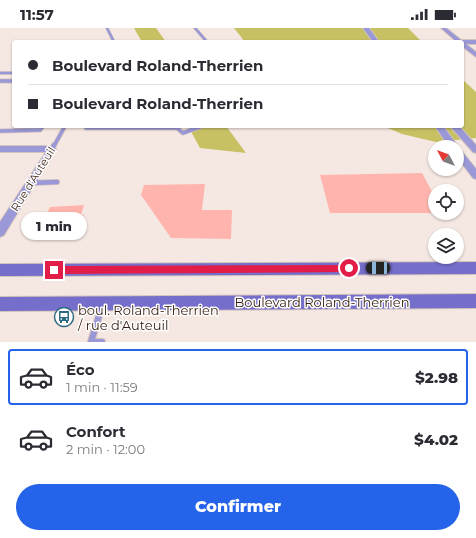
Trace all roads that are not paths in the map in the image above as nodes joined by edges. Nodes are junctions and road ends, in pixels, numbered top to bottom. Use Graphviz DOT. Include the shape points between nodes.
graph roads {
  1 [pos="107,28"];
  2 [pos="195,28"];
  3 [pos="366,28"];
  4 [pos="443,28"];
  5 [pos="113,40"];
  6 [pos="205,40"];
  7 [pos="375,40"];
  8 [pos="458,40"];
  9 [pos="464,42"];
  10 [pos="476,42"];
  11 [pos="464,45"];
  12 [pos="476,55"];
  13 [pos="0,73"];
  14 [pos="12,73"];
  15 [pos="0,81"];
  16 [pos="12,81"];
  17 [pos="42,128"];
  18 [pos="64,128"];
  19 [pos="177,128"];
  20 [pos="197,128"];
  21 [pos="441,128"];
  22 [pos="456,128"];
  23 [pos="25,130"];
  24 [pos="0,131"];
  25 [pos="449,140"];
  26 [pos="0,149"];
  27 [pos="52,149"];
  28 [pos="476,150"];
  29 [pos="464,160"];
  30 [pos="476,176"];
  31 [pos="57,182"];
  32 [pos="30,183"];
  33 [pos="0,232"];
  34 [pos="476,268"];
  35 [pos="0,270"];
  36 [pos="476,301"];
  37 [pos="103,303"];
  38 [pos="0,304"];
  39 [pos="92,342"];
  40 [pos="102,342"];
  1 -- 5 [label="lane"];
  2 -- 6 [label="lane"];
  3 -- 7 [label="street"];
  4 -- 8 [label="street"];
  9 -- 10 [label="street"];
  11 -- 12 [label="street"];
  13 -- 14 [label="lane"];
  15 -- 16 [label="lane"];
  17 -- 23 [label="lane"];
  18 -- 27 [label="lane, Rue d'Auteuil"];
  19 -- 20 [label="lane" via="183,133"];
  21 -- 25 [label="street"];
  22 -- 28 [label="street"];
  23 -- 24 [label="lane"];
  26 -- 27 [label="street"];
  27 -- 32 [label="street, Rue d'Auteuil"];
  29 -- 30 [label="street"];
  31 -- 32 [label="lane"];
  32 -- 33 [label="street, Rue d'Auteuil"];
  34 -- 35 [label="main road"];
  36 -- 37 [label="main road, Boulevard Roland-Therrien"];
  37 -- 38 [label="main road, Boulevard Roland-Therrien"];
  37 -- 39 [label="lane"];
  39 -- 40 [label="lane"];
}
